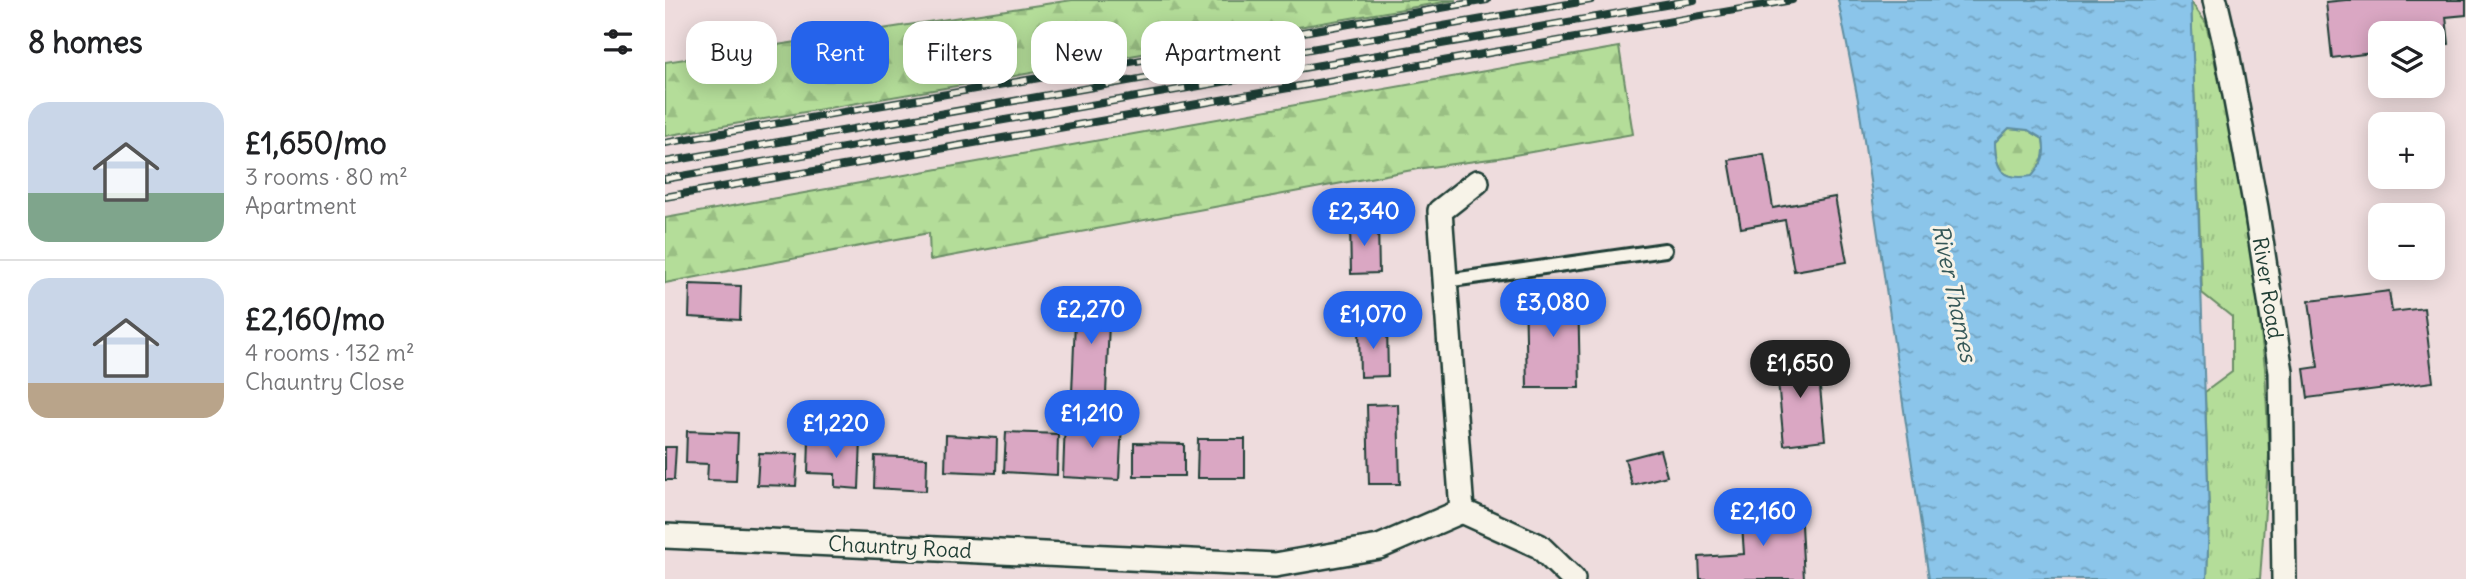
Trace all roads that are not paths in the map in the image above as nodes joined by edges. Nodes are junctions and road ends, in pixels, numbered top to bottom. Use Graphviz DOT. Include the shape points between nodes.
graph roads {
  1 [pos="2215,0"];
  2 [pos="1477,182"];
  3 [pos="1665,250"];
  4 [pos="1445,281"];
  5 [pos="1462,511"];
  6 [pos="665,536"];
  7 [pos="1573,579"];
  8 [pos="2284,579"];
  1 -- 8 [label="street, River Road" via="2256,208 2281,373"];
  2 -- 4 [label="street" via="1440,211"];
  3 -- 4 [label="lane"];
  4 -- 5 [label="street"];
  5 -- 6 [label="street, Chauntry Road" via="1379,547 1275,565"];
  5 -- 7 [label="street" via="1539,546"];
}
